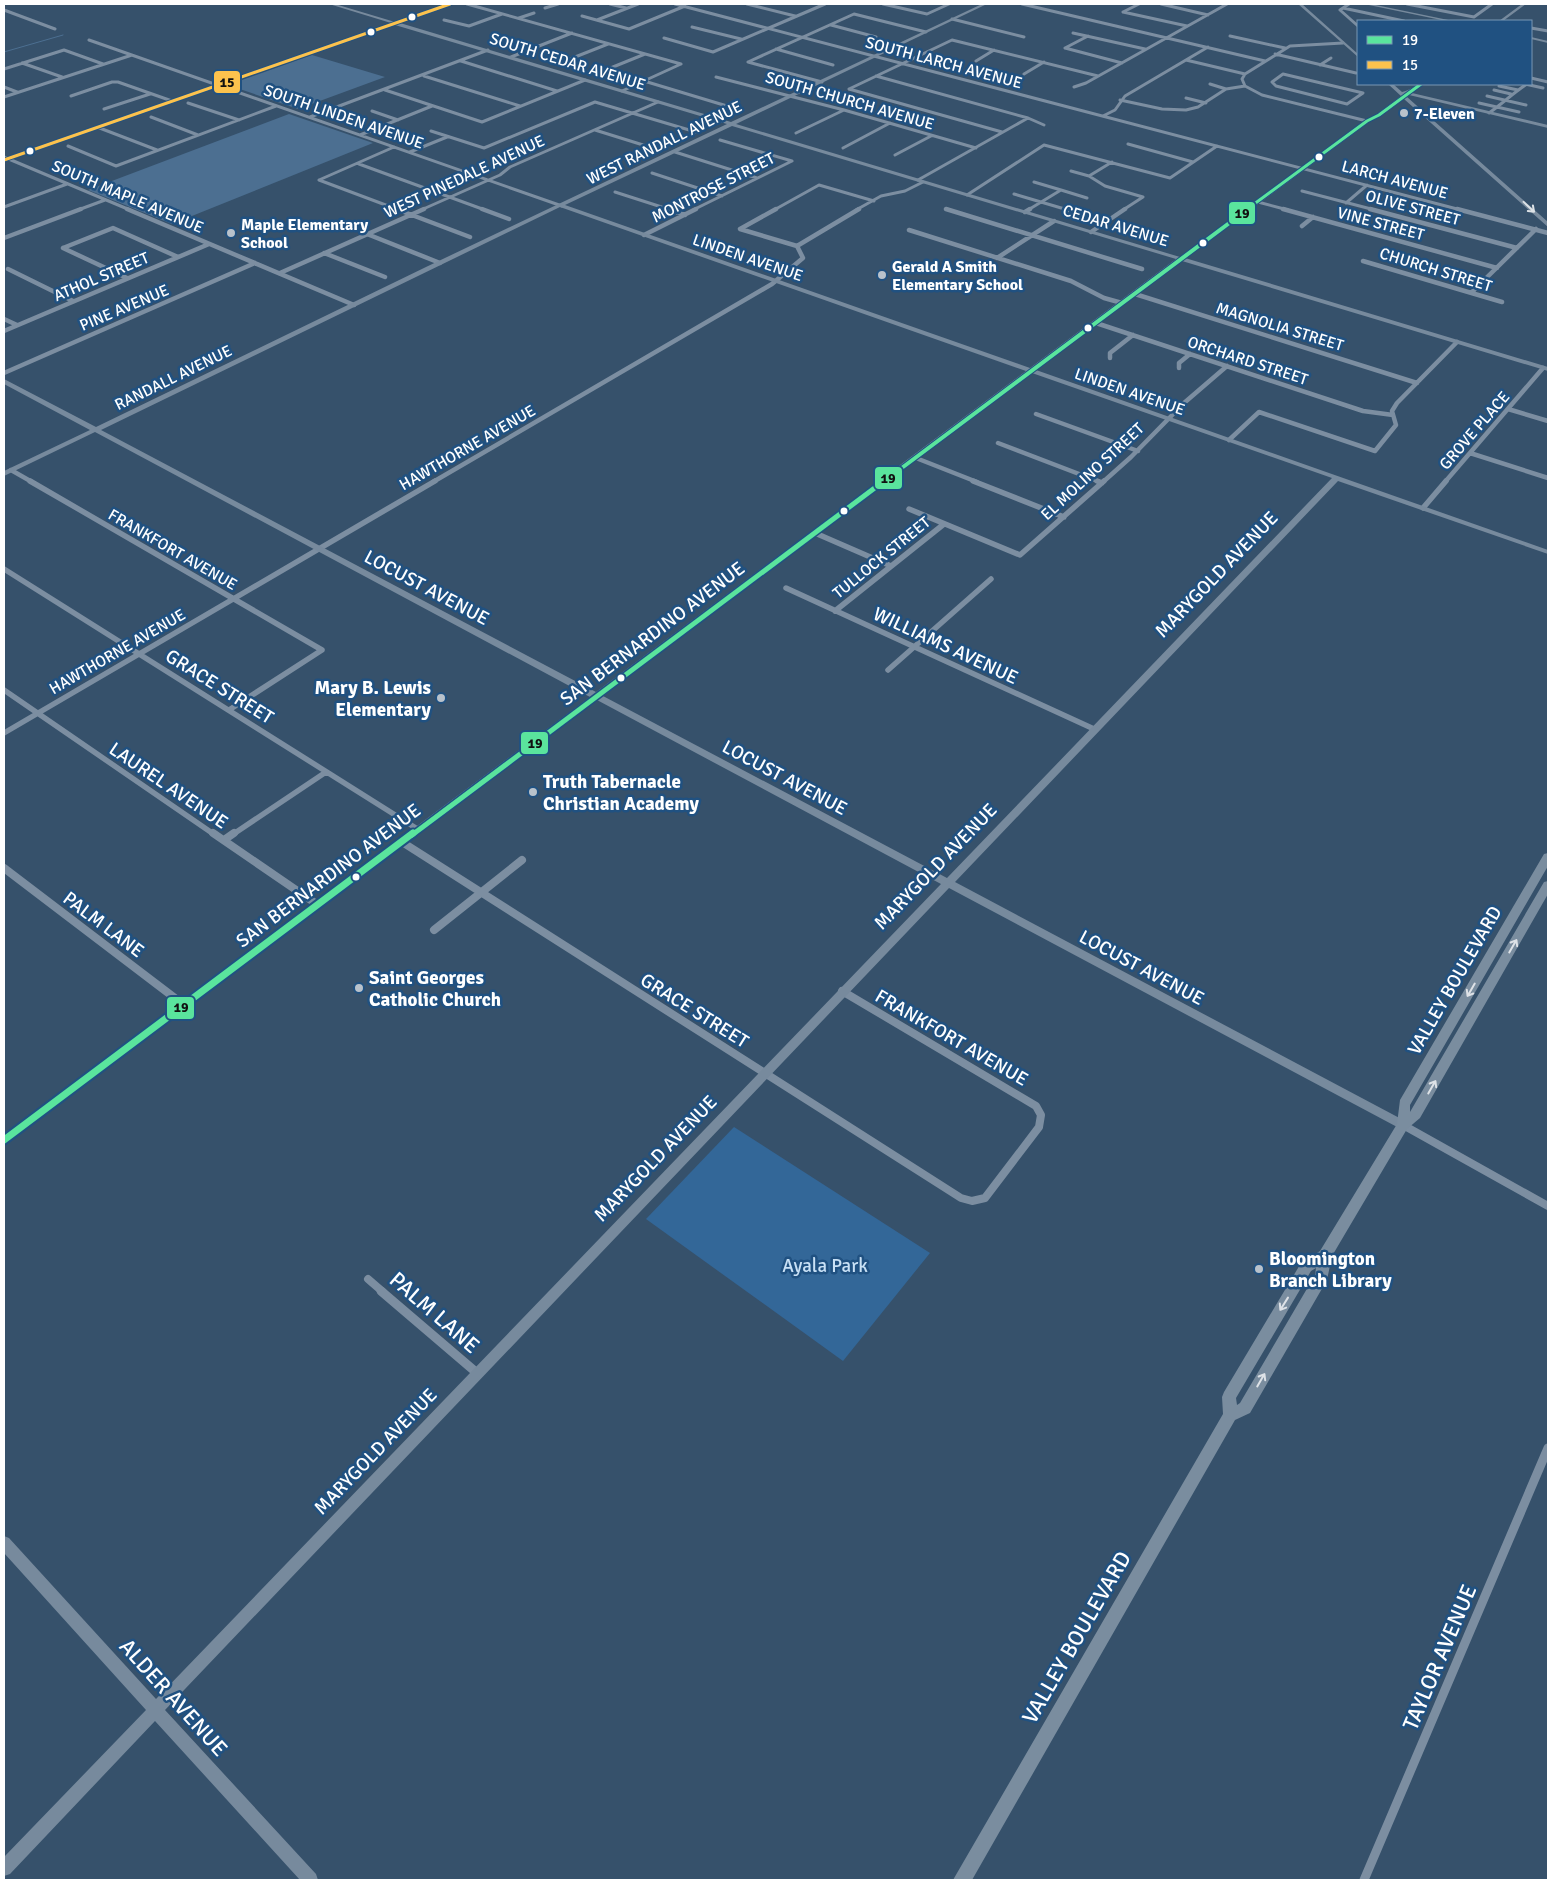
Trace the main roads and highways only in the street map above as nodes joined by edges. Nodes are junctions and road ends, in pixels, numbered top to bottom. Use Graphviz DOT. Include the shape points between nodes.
graph roads {
  1 [pos="331,4"];
  2 [pos="450,4"];
  3 [pos="985,4"];
  4 [pos="1300,4"];
  5 [pos="1308,4"];
  6 [pos="1366,4"];
  7 [pos="1524,4"];
  8 [pos="1446,20"];
  9 [pos="1502,20"];
  10 [pos="395,23"];
  11 [pos="1532,38"];
  12 [pos="1548,42"];
  13 [pos="1357,47"];
  14 [pos="1357,55"];
  15 [pos="1392,85"];
  16 [pos="1401,85"];
  17 [pos="1412,85"];
  18 [pos="1419,85"];
  19 [pos="1404,93"];
  20 [pos="1396,102"];
  21 [pos="1413,104"];
  22 [pos="1367,121"];
  23 [pos="733,124"];
  24 [pos="1548,126"];
  25 [pos="1453,140"];
  26 [pos="1473,151"];
  27 [pos="5,159"];
  28 [pos="1498,181"];
  29 [pos="1508,181"];
  30 [pos="1523,194"];
  31 [pos="1537,205"];
  32 [pos="562,206"];
  33 [pos="1548,216"];
  34 [pos="1548,225"];
  35 [pos="1182,259"];
  36 [pos="354,305"];
  37 [pos="1546,369"];
  38 [pos="1032,371"];
  39 [pos="4,381"];
  40 [pos="95,430"];
  41 [pos="7,472"];
  42 [pos="1336,478"];
  43 [pos="1548,552"];
  44 [pos="597,696"];
  45 [pos="1548,857"];
  46 [pos="947,883"];
  47 [pos="1548,885"];
  48 [pos="1403,1125"];
  49 [pos="4,1140"];
  50 [pos="4,1543"];
  51 [pos="155,1710"];
  52 [pos="4,1868"];
  53 [pos="310,1880"];
  54 [pos="962,1880"];
  1 -- 10 [label="main road, SOUTH CEDAR AVENUE"];
  2 -- 10 [label="main road"];
  3 -- 23 [label="main road, WEST RANDALL AVENUE"];
  4 -- 14 [label="main road"];
  5 -- 13 [label="main road"];
  6 -- 8 [label="main road"];
  7 -- 9 [label="main road"];
  10 -- 23 [label="main road, SOUTH CEDAR AVENUE"];
  10 -- 27 [label="main road"];
  11 -- 12 [label="main road"];
  15 -- 19 [label="main road"];
  16 -- 19 [label="main road"];
  17 -- 19 [label="main road"];
  18 -- 19 [label="main road"];
  19 -- 20 [label="main road"];
  19 -- 21 [label="main road"];
  19 -- 22 [label="main road" via="1373,113"];
  19 -- 24 [label="main road"];
  19 -- 26 [label="main road"];
  20 -- 21 [label="main road"];
  20 -- 22 [label="main road"];
  21 -- 25 [label="main road"];
  22 -- 35 [label="main road, SAN BERNARDINO AVENUE"];
  23 -- 32 [label="main road, WEST RANDALL AVENUE"];
  23 -- 35 [label="main road, CEDAR AVENUE"];
  25 -- 26 [label="main road"];
  25 -- 28 [label="main road"];
  26 -- 29 [label="main road"];
  28 -- 29 [label="main road"];
  28 -- 34 [label="main road, one-way"];
  29 -- 30 [label="main road"];
  31 -- 33 [label="main road"];
  32 -- 36 [label="main road, WEST RANDALL AVENUE"];
  32 -- 38 [label="main road, LINDEN AVENUE"];
  35 -- 37 [label="main road, CEDAR AVENUE"];
  35 -- 38 [label="main road, SAN BERNARDINO AVENUE"];
  36 -- 40 [label="main road, RANDALL AVENUE"];
  38 -- 42 [label="main road, LINDEN AVENUE"];
  38 -- 44 [label="main road, SAN BERNARDINO AVENUE"];
  39 -- 40 [label="main road, LOCUST AVENUE"];
  40 -- 41 [label="main road, RANDALL AVENUE"];
  40 -- 44 [label="main road, LOCUST AVENUE"];
  42 -- 43 [label="main road, LINDEN AVENUE"];
  42 -- 46 [label="main road, MARYGOLD AVENUE"];
  44 -- 46 [label="main road, LOCUST AVENUE"];
  44 -- 49 [label="main road, SAN BERNARDINO AVENUE"];
  45 -- 48 [label="main road, VALLEY BOULEVARD, one-way" via="1404,1104"];
  46 -- 48 [label="main road, LOCUST AVENUE"];
  46 -- 51 [label="main road, MARYGOLD AVENUE"];
  48 -- 47 [label="main road, VALLEY BOULEVARD, one-way" via="1416,1114"];
  48 -- 54 [label="main road, VALLEY BOULEVARD" via="1325,1255 1306,1267 1229,1397 1230,1415"];
  50 -- 51 [label="main road, ALDER AVENUE"];
  51 -- 52 [label="main road, MARYGOLD AVENUE"];
  51 -- 53 [label="main road, ALDER AVENUE"];
}
